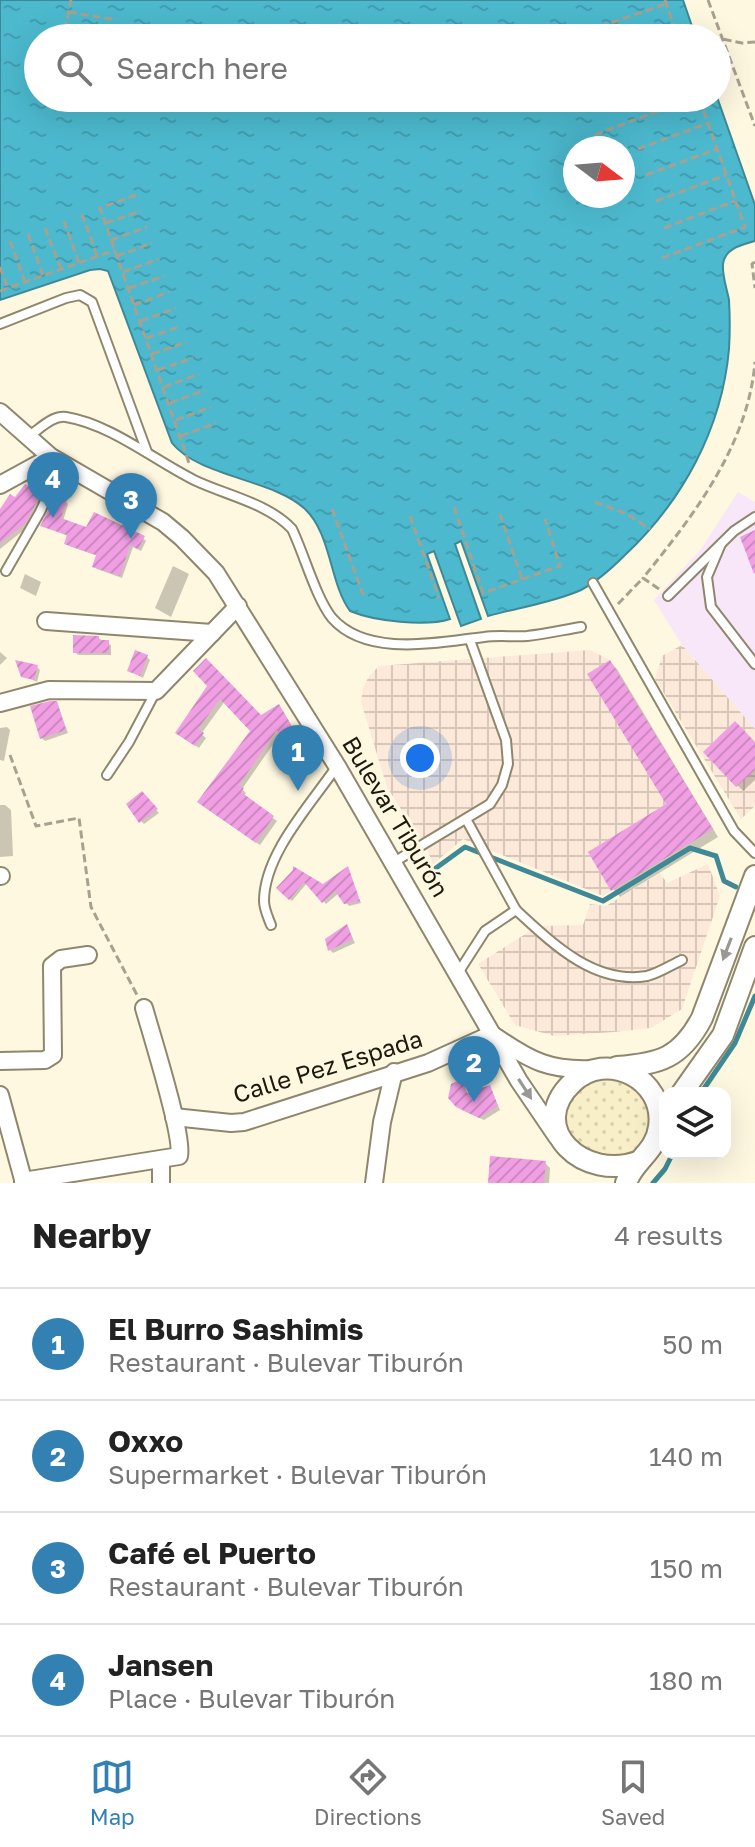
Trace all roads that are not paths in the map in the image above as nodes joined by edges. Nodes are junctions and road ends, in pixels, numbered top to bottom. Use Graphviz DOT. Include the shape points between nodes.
graph roads {
  1 [pos="0,324"];
  2 [pos="0,412"];
  3 [pos="27,438"];
  4 [pos="148,453"];
  5 [pos="56,460"];
  6 [pos="0,485"];
  7 [pos="755,517"];
  8 [pos="721,544"];
  9 [pos="6,571"];
  10 [pos="593,583"];
  11 [pos="668,596"];
  12 [pos="238,606"];
  13 [pos="46,621"];
  14 [pos="581,627"];
  15 [pos="212,633"];
  16 [pos="470,640"];
  17 [pos="755,664"];
  18 [pos="156,691"];
  19 [pos="0,703"];
  20 [pos="337,766"];
  21 [pos="107,775"];
  22 [pos="466,819"];
  23 [pos="755,853"];
  24 [pos="394,862"];
  25 [pos="755,876"];
  26 [pos="516,910"];
  27 [pos="271,925"];
  28 [pos="755,947"];
  29 [pos="88,955"];
  30 [pos="682,960"];
  31 [pos="458,973"];
  32 [pos="144,1008"];
  33 [pos="492,1034"];
  34 [pos="0,1061"];
  35 [pos="601,1068"];
  36 [pos="394,1072"];
  37 [pos="686,1087"];
  38 [pos="0,1095"];
  39 [pos="174,1117"];
  40 [pos="659,1135"];
  41 [pos="654,1145"];
  42 [pos="566,1151"];
  43 [pos="168,1159"];
  44 [pos="640,1161"];
  45 [pos="23,1182"];
  46 [pos="161,1183"];
  47 [pos="374,1183"];
  48 [pos="582,1183"];
  49 [pos="626,1183"];
  1 -- 4 [label="lane" via="66,298 80,295 92,302"];
  2 -- 3 [label="street, Bulevar Tiburón"];
  3 -- 4 [label="lane" via="54,419 67,417"];
  3 -- 5 [label="street, Bulevar Tiburón"];
  4 -- 16 [label="lane" via="212,489 283,519 322,601 346,629 366,639 401,644"];
  5 -- 6 [label="street"];
  5 -- 9 [label="lane" via="40,512"];
  5 -- 12 [label="street, Bulevar Tiburón" via="145,510 182,538"];
  7 -- 8 [label="lane"];
  8 -- 11 [label="lane"];
  8 -- 17 [label="lane" via="707,577 711,607"];
  10 -- 23 [label="lane" via="734,831"];
  12 -- 15 [label="street"];
  12 -- 20 [label="street, Bulevar Tiburón"];
  13 -- 15 [label="street"];
  14 -- 16 [label="lane"];
  15 -- 18 [label="street"];
  16 -- 22 [label="lane" via="506,740 508,764 490,804"];
  18 -- 19 [label="street" via="49,690"];
  18 -- 21 [label="lane"];
  20 -- 24 [label="street, Bulevar Tiburón"];
  20 -- 27 [label="lane" via="271,865 263,904"];
  22 -- 24 [label="lane"];
  22 -- 26 [label="lane"];
  24 -- 31 [label="street, Bulevar Tiburón"];
  25 -- 35 [label="street, one-way" via="692,1035 658,1062"];
  26 -- 30 [label="lane" via="551,943 598,971 649,975"];
  26 -- 31 [label="lane" via="485,931"];
  28 -- 37 [label="street" via="723,1035"];
  29 -- 34 [label="street" via="61,959 52,966 53,1055 45,1060"];
  31 -- 33 [label="street, Bulevar Tiburón"];
  32 -- 39 [label="street"];
  33 -- 35 [label="street, Bulevar Tiburón" via="533,1061 561,1069"];
  33 -- 36 [label="street, Calle Pez Espada"];
  33 -- 42 [label="street, Bulevar Tiburón, one-way"];
  35 -- 41 [label="street" via="631,1073 650,1089 660,1120"];
  35 -- 42 [label="street" via="569,1085 559,1102 556,1123"];
  36 -- 39 [label="street, Calle Pez Espada" via="244,1122"];
  36 -- 47 [label="street"];
  38 -- 45 [label="street"];
  39 -- 43 [label="street" via="181,1150"];
  40 -- 41 [label="street"];
  41 -- 44 [label="street"];
  42 -- 44 [label="street" via="588,1169 603,1172"];
  42 -- 48 [label="street"];
  43 -- 45 [label="street"];
  43 -- 46 [label="street"];
  44 -- 49 [label="street"];
}
